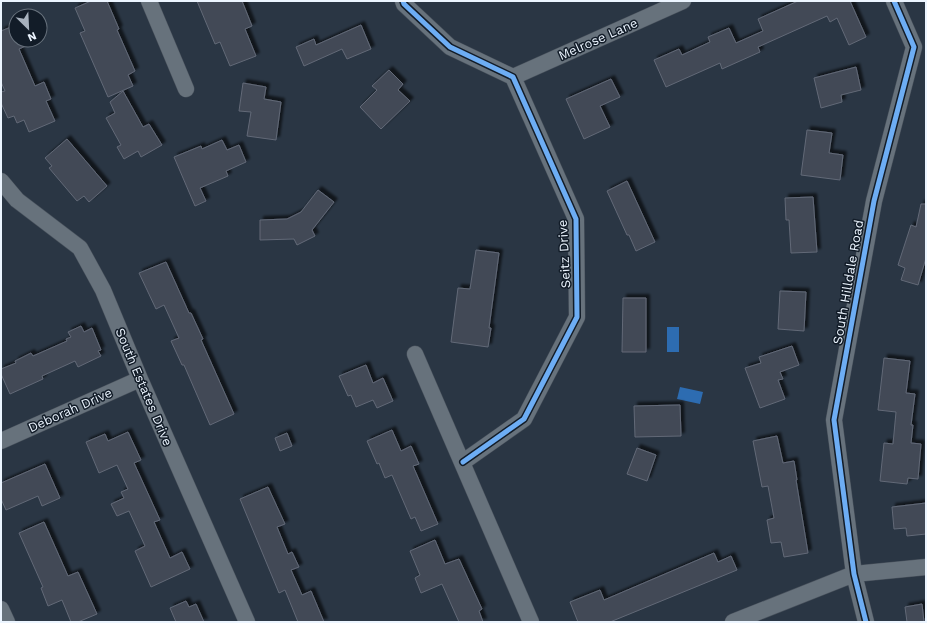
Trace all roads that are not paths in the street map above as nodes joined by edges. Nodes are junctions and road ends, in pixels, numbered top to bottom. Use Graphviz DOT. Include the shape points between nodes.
graph roads {
  1 [pos="148,1"];
  2 [pos="403,1"];
  3 [pos="682,1"];
  4 [pos="894,1"];
  5 [pos="920,44"];
  6 [pos="513,77"];
  7 [pos="186,89"];
  8 [pos="1,181"];
  9 [pos="415,354"];
  10 [pos="140,379"];
  11 [pos="1,441"];
  12 [pos="462,462"];
  13 [pos="926,567"];
  14 [pos="854,574"];
  15 [pos="1,609"];
  16 [pos="7,622"];
  17 [pos="247,622"];
  18 [pos="531,622"];
  19 [pos="734,622"];
  20 [pos="866,622"];
  1 -- 7 [label="street"];
  2 -- 6 [label="street" via="450,47"];
  3 -- 6 [label="street, Melrose Lane"];
  4 -- 5 [label="street, South Hilldale Road"];
  5 -- 14 [label="street, South Hilldale Road" via="874,201 834,420"];
  6 -- 12 [label="street, Seitz Drive" via="576,219 577,317 524,420"];
  8 -- 10 [label="street, South Estates Drive" via="16,200 80,248 103,290"];
  9 -- 12 [label="street"];
  10 -- 11 [label="street, Deborah Drive"];
  10 -- 17 [label="street, South Estates Drive"];
  12 -- 18 [label="street"];
  13 -- 14 [label="street"];
  14 -- 19 [label="street"];
  14 -- 20 [label="street, South Hilldale Road"];
  15 -- 16 [label="street"];
}
